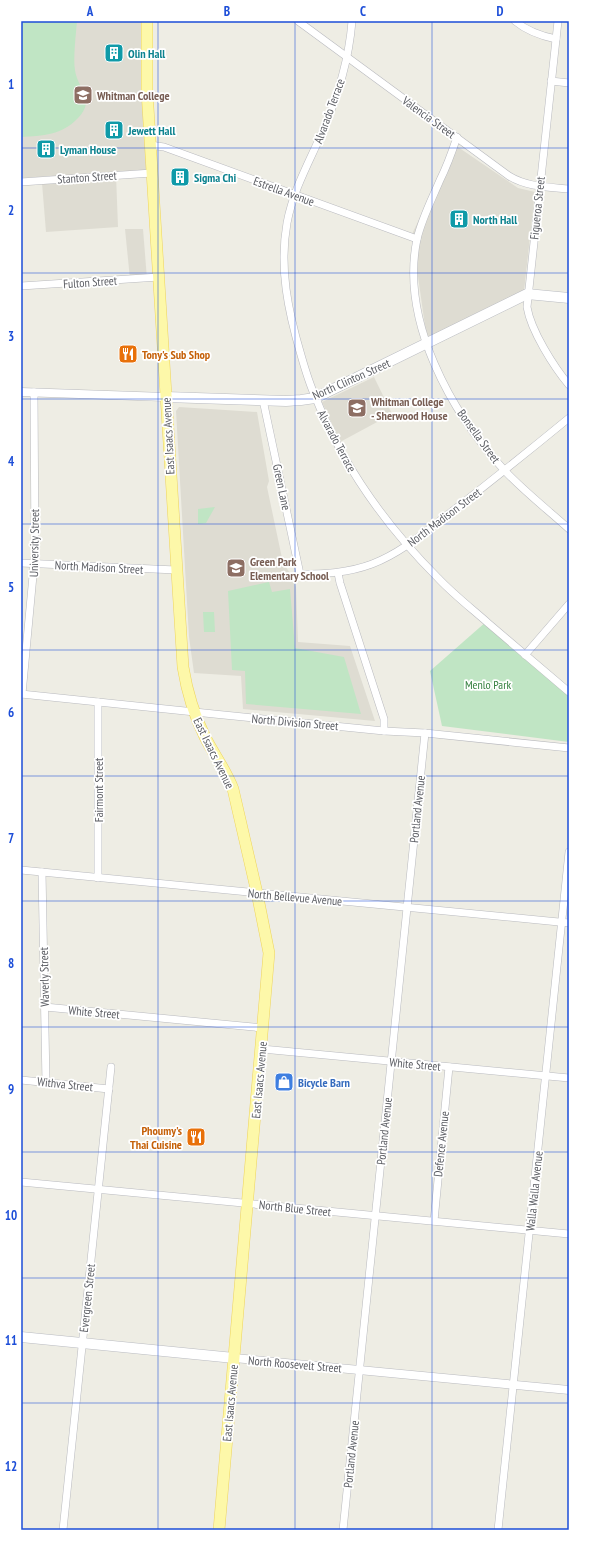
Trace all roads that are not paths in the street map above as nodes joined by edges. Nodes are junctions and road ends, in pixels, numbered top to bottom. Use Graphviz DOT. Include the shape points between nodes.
graph roads {
  1 [pos="147,21"];
  2 [pos="298,21"];
  3 [pos="352,21"];
  4 [pos="515,21"];
  5 [pos="558,21"];
  6 [pos="556,39"];
  7 [pos="346,56"];
  8 [pos="551,81"];
  9 [pos="569,83"];
  10 [pos="457,137"];
  11 [pos="150,145"];
  12 [pos="152,173"];
  13 [pos="21,182"];
  14 [pos="540,186"];
  15 [pos="569,189"];
  16 [pos="294,195"];
  17 [pos="417,239"];
  18 [pos="158,278"];
  19 [pos="21,286"];
  20 [pos="527,294"];
  21 [pos="569,298"];
  22 [pos="426,344"];
  23 [pos="569,385"];
  24 [pos="21,392"];
  25 [pos="34,392"];
  26 [pos="166,397"];
  27 [pos="315,398"];
  28 [pos="263,400"];
  29 [pos="569,418"];
  30 [pos="505,471"];
  31 [pos="569,529"];
  32 [pos="408,545"];
  33 [pos="21,563"];
  34 [pos="35,564"];
  35 [pos="176,570"];
  36 [pos="338,573"];
  37 [pos="300,574"];
  38 [pos="569,604"];
  39 [pos="525,655"];
  40 [pos="569,692"];
  41 [pos="22,694"];
  42 [pos="98,702"];
  43 [pos="194,712"];
  44 [pos="384,730"];
  45 [pos="425,732"];
  46 [pos="569,748"];
  47 [pos="569,852"];
  48 [pos="21,870"];
  49 [pos="42,872"];
  50 [pos="98,878"];
  51 [pos="257,893"];
  52 [pos="407,908"];
  53 [pos="565,923"];
  54 [pos="44,1007"];
  55 [pos="264,1028"];
  56 [pos="262,1049"];
  57 [pos="391,1061"];
  58 [pos="111,1067"];
  59 [pos="449,1067"];
  60 [pos="546,1076"];
  61 [pos="569,1078"];
  62 [pos="21,1080"];
  63 [pos="46,1083"];
  64 [pos="109,1089"];
  65 [pos="21,1182"];
  66 [pos="98,1189"];
  67 [pos="248,1203"];
  68 [pos="375,1216"];
  69 [pos="434,1221"];
  70 [pos="529,1230"];
  71 [pos="569,1234"];
  72 [pos="21,1337"];
  73 [pos="82,1343"];
  74 [pos="234,1358"];
  75 [pos="359,1370"];
  76 [pos="513,1384"];
  77 [pos="569,1390"];
  78 [pos="63,1530"];
  79 [pos="219,1530"];
  80 [pos="343,1530"];
  81 [pos="498,1530"];
  1 -- 11 [label="main road, East Isaacs Avenue"];
  2 -- 7 [label="street, Valencia Street"];
  3 -- 7 [label="street, Alvarado Terrace"];
  4 -- 6 [label="street" via="528,30"];
  5 -- 6 [label="street, Figueroa Street"];
  6 -- 8 [label="street, Figueroa Street"];
  7 -- 10 [label="street, Valencia Street"];
  7 -- 16 [label="street, Alvarado Terrace" via="333,106"];
  8 -- 9 [label="street"];
  8 -- 14 [label="street, Figueroa Street"];
  10 -- 14 [label="street, Valencia Street" via="516,180"];
  10 -- 17 [label="street, Bonsella Street"];
  11 -- 12 [label="main road, East Isaacs Avenue"];
  11 -- 16 [label="street, Estrella Avenue" via="164,147"];
  12 -- 13 [label="street, Stanton Street"];
  12 -- 18 [label="main road, East Isaacs Avenue"];
  14 -- 15 [label="street, Valencia Street"];
  14 -- 20 [label="street, Figueroa Street"];
  16 -- 17 [label="street, Estrella Avenue"];
  16 -- 27 [label="street, Alvarado Terrace" via="285,233 284,284 291,322"];
  17 -- 22 [label="street, Bonsella Street" via="414,288"];
  18 -- 19 [label="street, Fulton Street"];
  18 -- 26 [label="main road, East Isaacs Avenue"];
  20 -- 21 [label="main road"];
  20 -- 22 [label="main road, North Clinton Street"];
  20 -- 23 [label="street, Figueroa Street" via="528,315 533,327"];
  22 -- 27 [label="main road, North Clinton Street"];
  22 -- 30 [label="street, Bonsella Street" via="463,417"];
  24 -- 25 [label="street, North Clinton Street"];
  25 -- 26 [label="street, North Clinton Street"];
  25 -- 34 [label="street, University Street"];
  26 -- 28 [label="main road, North Clinton Street"];
  26 -- 35 [label="main road, East Isaacs Avenue"];
  27 -- 28 [label="main road, North Clinton Street"];
  27 -- 32 [label="street, Alvarado Terrace" via="359,481 381,514"];
  28 -- 37 [label="street, Green Lane"];
  29 -- 30 [label="street, North Madison Street"];
  30 -- 31 [label="street, Bonsella Street"];
  30 -- 32 [label="street, North Madison Street"];
  32 -- 36 [label="street, North Madison Street" via="370,565"];
  32 -- 39 [label="street, Alvarado Terrace" via="453,593"];
  33 -- 34 [label="street, North Madison Street"];
  34 -- 35 [label="street, North Madison Street"];
  34 -- 41 [label="street, University Street"];
  35 -- 43 [label="main road, East Isaacs Avenue" via="183,667"];
  36 -- 37 [label="street, North Madison Street"];
  36 -- 44 [label="street" via="384,719"];
  38 -- 39 [label="street"];
  39 -- 40 [label="street, Alvarado Terrace"];
  41 -- 42 [label="street, North Division Street"];
  42 -- 43 [label="street, North Division Street"];
  42 -- 50 [label="street, Fairmont Street"];
  43 -- 44 [label="street, North Division Street"];
  43 -- 51 [label="main road, East Isaacs Avenue" via="232,789"];
  44 -- 45 [label="street, North Division Street"];
  45 -- 46 [label="street, North Division Street"];
  45 -- 52 [label="street, Portland Avenue"];
  47 -- 53 [label="street, Walla Walla Avenue"];
  48 -- 49 [label="street, North Bellevue Avenue"];
  49 -- 50 [label="street, North Bellevue Avenue"];
  49 -- 54 [label="street, Waverly Street"];
  50 -- 51 [label="street, North Bellevue Avenue"];
  51 -- 52 [label="street, North Bellevue Avenue"];
  51 -- 55 [label="main road, East Isaacs Avenue" via="269,953"];
  52 -- 53 [label="street, North Bellevue Avenue"];
  52 -- 57 [label="street, Portland Avenue"];
  53 -- 60 [label="street, Walla Walla Avenue"];
  54 -- 55 [label="street, White Street"];
  54 -- 63 [label="street, Waverly Street"];
  55 -- 56 [label="main road, East Isaacs Avenue"];
  56 -- 57 [label="street, White Street"];
  56 -- 67 [label="main road, East Isaacs Avenue"];
  57 -- 59 [label="street, White Street"];
  57 -- 68 [label="street, Portland Avenue"];
  58 -- 64 [label="street, Evergreen Street"];
  59 -- 60 [label="street, White Street"];
  59 -- 69 [label="street, Defence Avenue"];
  60 -- 61 [label="street, White Street"];
  60 -- 70 [label="street, Walla Walla Avenue"];
  62 -- 63 [label="street, Withva Street"];
  63 -- 64 [label="street, Withva Street"];
  64 -- 66 [label="street, Evergreen Street"];
  65 -- 66 [label="street, North Blue Street"];
  66 -- 67 [label="street, North Blue Street"];
  66 -- 73 [label="street, Evergreen Street"];
  67 -- 68 [label="street, North Blue Street"];
  67 -- 74 [label="main road, East Isaacs Avenue"];
  68 -- 69 [label="street, North Blue Street"];
  68 -- 75 [label="street, Portland Avenue"];
  69 -- 70 [label="street, North Blue Street"];
  70 -- 71 [label="street, North Blue Street"];
  70 -- 76 [label="street, Walla Walla Avenue"];
  72 -- 73 [label="main road, North Roosevelt Street"];
  73 -- 74 [label="main road, North Roosevelt Street"];
  73 -- 78 [label="street, Evergreen Street"];
  74 -- 75 [label="street, North Roosevelt Street"];
  74 -- 79 [label="main road, East Isaacs Avenue"];
  75 -- 76 [label="street, North Roosevelt Street"];
  75 -- 80 [label="street, Portland Avenue"];
  76 -- 77 [label="street, North Roosevelt Street"];
  76 -- 81 [label="street, Walla Walla Avenue"];
}
